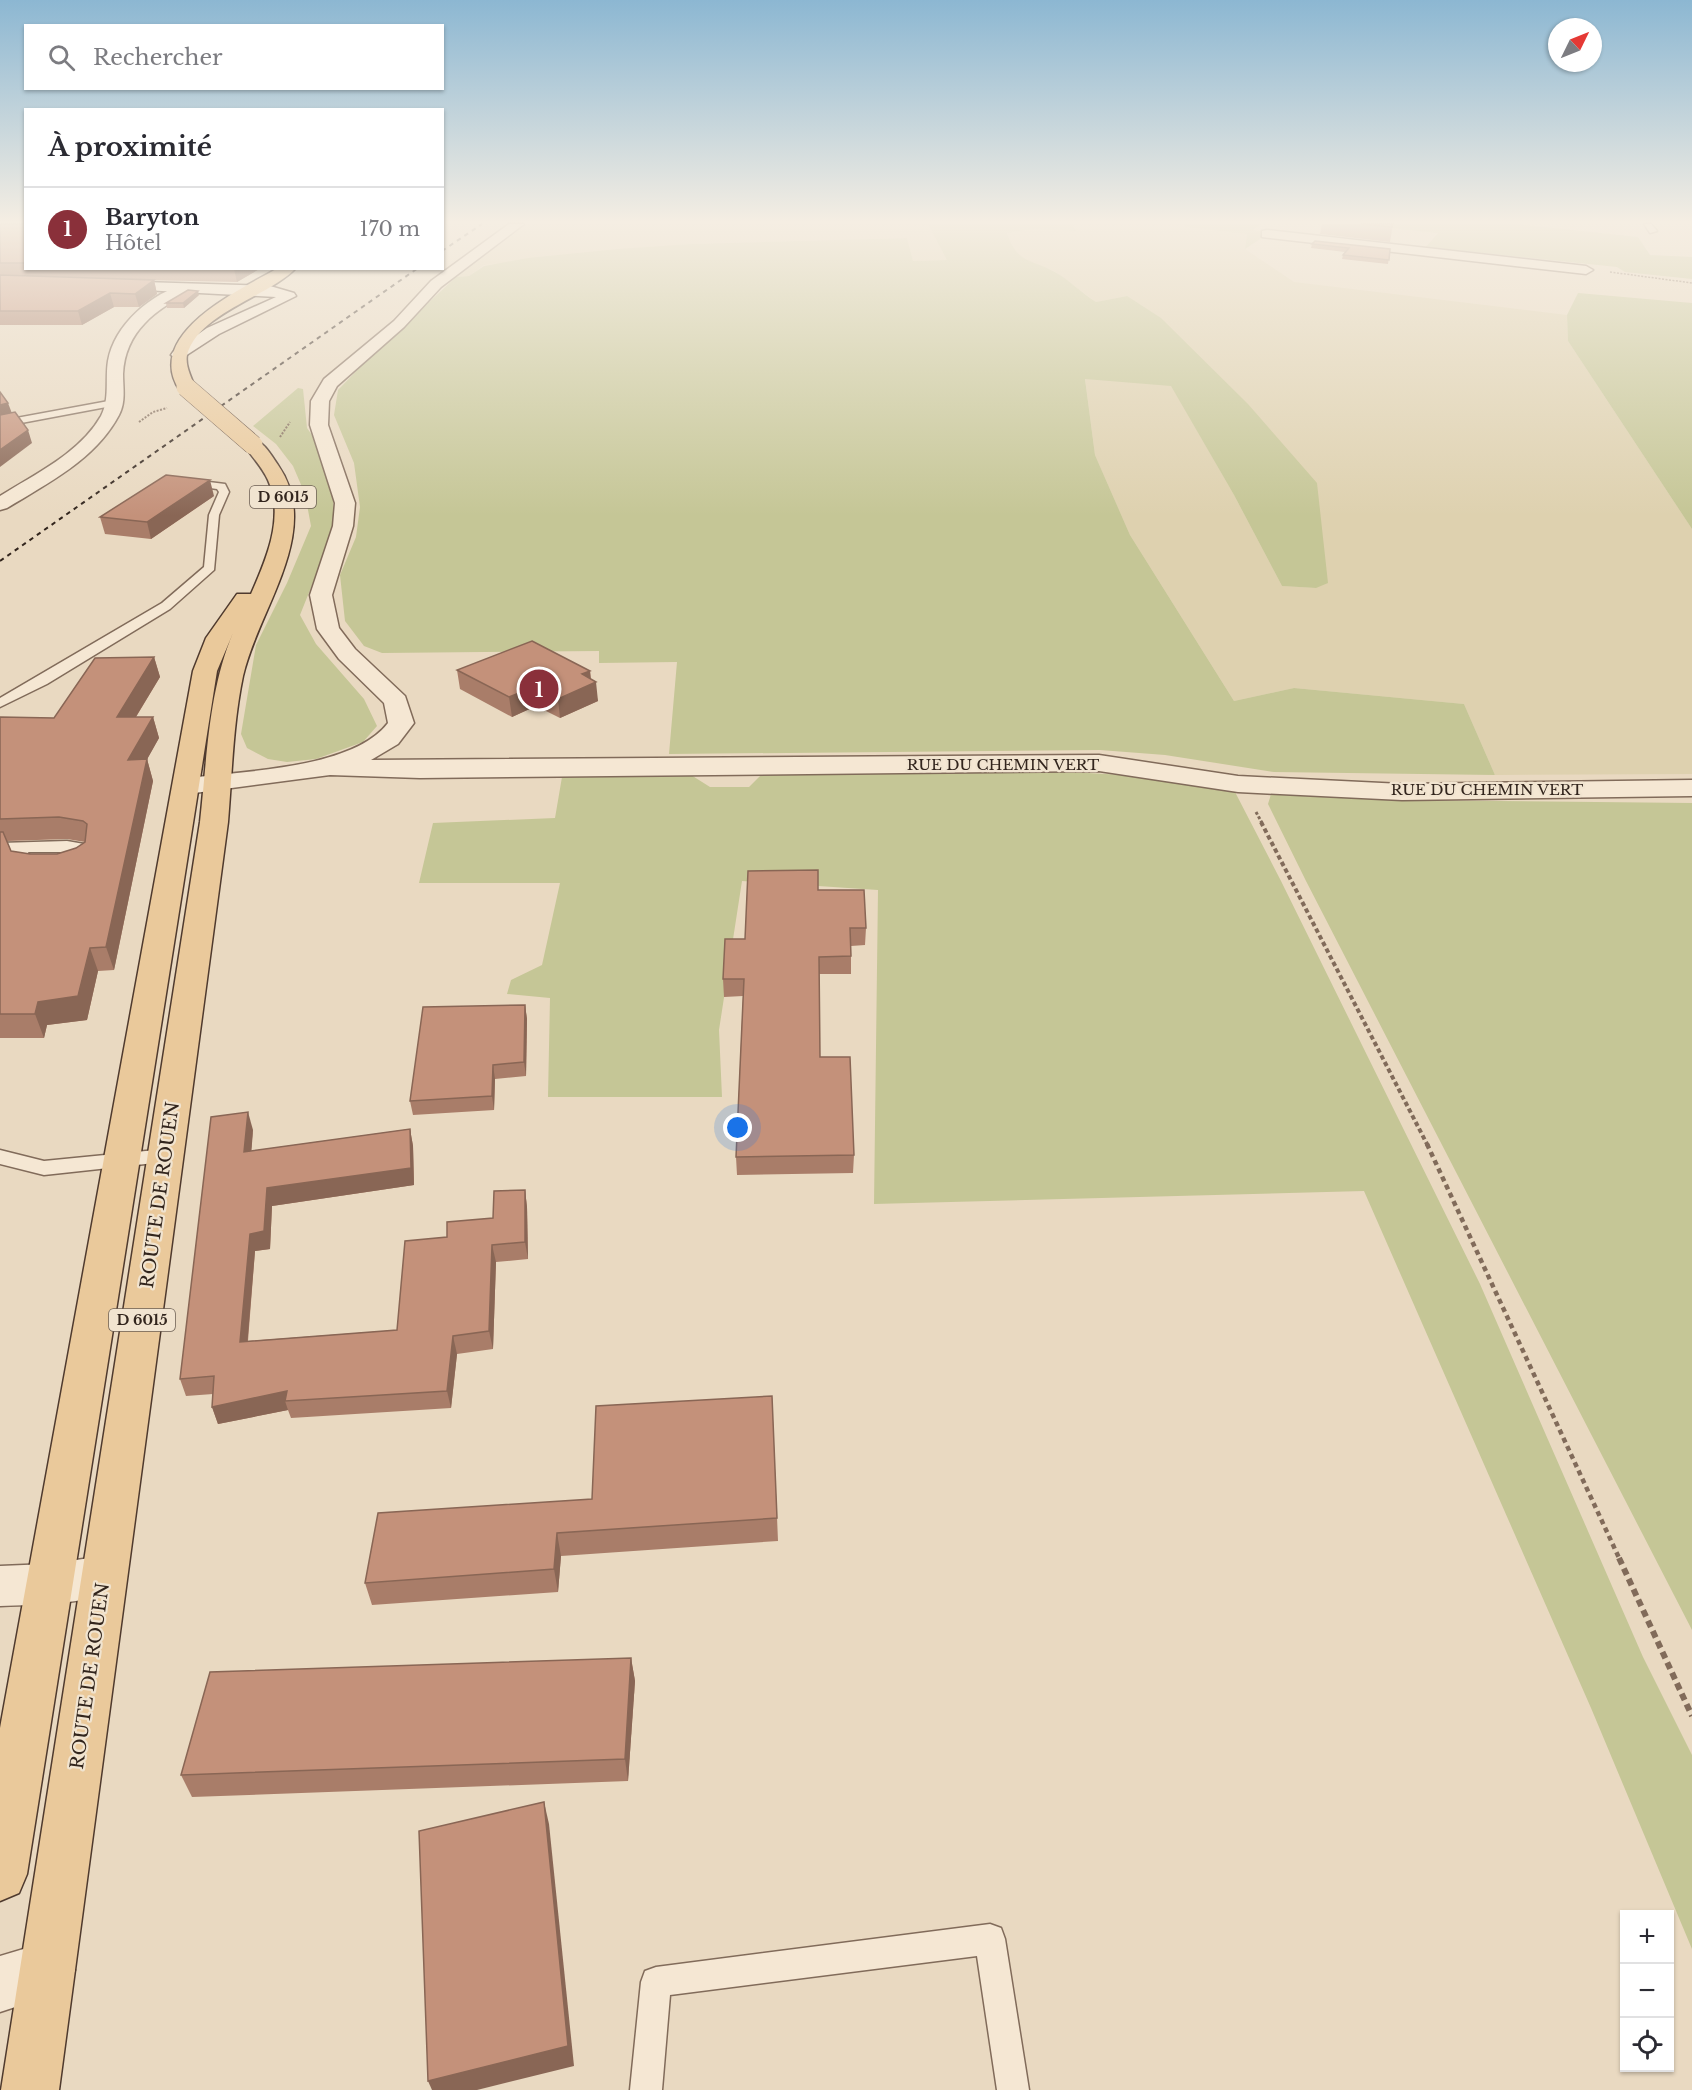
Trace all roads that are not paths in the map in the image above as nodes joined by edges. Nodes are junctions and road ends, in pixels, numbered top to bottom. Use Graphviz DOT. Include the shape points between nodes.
graph roads {
  1 [pos="136,322"];
  2 [pos="206,322"];
  3 [pos="234,322"];
  4 [pos="401,322"];
  5 [pos="179,355"];
  6 [pos="114,403"];
  7 [pos="0,423"];
  8 [pos="193,483"];
  9 [pos="0,504"];
  10 [pos="0,703"];
  11 [pos="391,739"];
  12 [pos="330,767"];
  13 [pos="420,770"];
  14 [pos="203,784"];
  15 [pos="1692,788"];
  16 [pos="0,848"];
  17 [pos="19,848"];
  18 [pos="65,869"];
  19 [pos="45,871"];
  20 [pos="194,961"];
  21 [pos="155,964"];
  22 [pos="165,1156"];
  23 [pos="0,1157"];
  24 [pos="121,1160"];
  25 [pos="104,1576"];
  26 [pos="48,1584"];
  27 [pos="0,1586"];
  28 [pos="0,1874"];
  29 [pos="24,1977"];
  30 [pos="30,2090"];
  31 [pos="646,2090"];
  32 [pos="1013,2090"];
  1 -- 6 [label="street" via="124,336 115,372"];
  2 -- 5 [label="main road" via="185,342"];
  3 -- 5 [label="street"];
  4 -- 11 [label="street" via="330,383 320,401 319,425 345,503 343,526 321,595 328,629 347,654 396,701 401,723"];
  5 -- 14 [label="main road, ROUTE DE ROUEN / D 6015, bridge" via="186,387 253,445 269,464 281,487 285,507 283,531 235,659"];
  6 -- 7 [label="lane"];
  6 -- 9 [label="street" via="98,433 73,456"];
  8 -- 10 [label="lane" via="221,486 224,492 214,515 210,568 166,606"];
  11 -- 12 [label="street"];
  11 -- 13 [label="street"];
  12 -- 13 [label="street, RUE DU CHEMIN VERT"];
  12 -- 14 [label="street, RUE DU CHEMIN VERT"];
  13 -- 15 [label="street, RUE DU CHEMIN VERT" via="1099,763 1238,784 1402,792"];
  14 -- 20 [label="main road, ROUTE DE ROUEN / D 6015"];
  14 -- 21 [label="main road, ROUTE DE ROUEN / D 6015"];
  16 -- 17 [label="lane"];
  17 -- 18 [label="lane" via="85,848 84,861"];
  17 -- 19 [label="lane" via="26,868"];
  20 -- 21 [label="lane"];
  20 -- 22 [label="main road, ROUTE DE ROUEN / D 6015"];
  21 -- 24 [label="main road, ROUTE DE ROUEN / D 6015"];
  22 -- 24 [label="lane"];
  22 -- 25 [label="main road, ROUTE DE ROUEN / D 6015"];
  23 -- 24 [label="lane" via="44,1168"];
  24 -- 26 [label="main road, ROUTE DE ROUEN / D 6015"];
  25 -- 26 [label="street"];
  25 -- 29 [label="main road, ROUTE DE ROUEN / D 6015"];
  26 -- 27 [label="street"];
  26 -- 28 [label="main road, ROUTE DE ROUEN / D 6015"];
  29 -- 30 [label="main road, ROUTE DE ROUEN / D 6015"];
  31 -- 32 [label="lane" via="656,1982 990,1939"];
}
